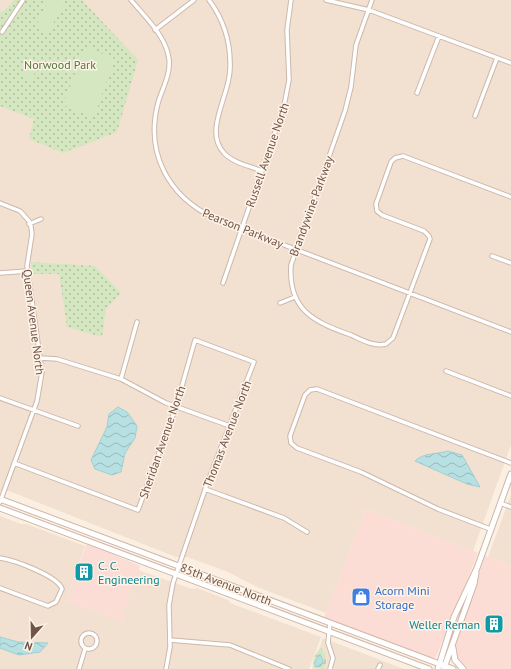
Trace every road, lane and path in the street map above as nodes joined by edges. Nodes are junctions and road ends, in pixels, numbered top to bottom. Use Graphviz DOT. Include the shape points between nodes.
graph roads {
  1 [pos="23,0"];
  2 [pos="132,0"];
  3 [pos="194,0"];
  4 [pos="209,0"];
  5 [pos="291,0"];
  6 [pos="326,0"];
  7 [pos="372,0"];
  8 [pos="369,10"];
  9 [pos="155,30"];
  10 [pos="2,32"];
  11 [pos="439,36"];
  12 [pos="497,58"];
  13 [pos="511,63"];
  14 [pos="417,93"];
  15 [pos="475,116"];
  16 [pos="262,171"];
  17 [pos="511,197"];
  18 [pos="0,203"];
  19 [pos="41,219"];
  20 [pos="29,224"];
  21 [pos="242,228"];
  22 [pos="296,249"];
  23 [pos="492,256"];
  24 [pos="511,264"];
  25 [pos="28,271"];
  26 [pos="0,273"];
  27 [pos="223,283"];
  28 [pos="410,293"];
  29 [pos="295,297"];
  30 [pos="280,303"];
  31 [pos="137,322"];
  32 [pos="511,332"];
  33 [pos="195,340"];
  34 [pos="41,358"];
  35 [pos="446,371"];
  36 [pos="121,379"];
  37 [pos="511,396"];
  38 [pos="0,398"];
  39 [pos="176,407"];
  40 [pos="34,410"];
  41 [pos="78,426"];
  42 [pos="230,426"];
  43 [pos="14,463"];
  44 [pos="511,463"];
  45 [pos="511,474"];
  46 [pos="205,489"];
  47 [pos="0,500"];
  48 [pos="500,503"];
  49 [pos="511,507"];
  50 [pos="0,508"];
  51 [pos="490,529"];
  52 [pos="307,532"];
  53 [pos="0,558"];
  54 [pos="179,566"];
  55 [pos="477,568"];
  56 [pos="176,574"];
  57 [pos="0,588"];
  58 [pos="330,623"];
  59 [pos="330,632"];
  60 [pos="170,640"];
  61 [pos="453,643"];
  62 [pos="85,649"];
  63 [pos="442,667"];
  64 [pos="79,669"];
  65 [pos="166,669"];
  66 [pos="289,669"];
  67 [pos="330,669"];
  68 [pos="429,669"];
  69 [pos="453,669"];
  70 [pos="464,669"];
  1 -- 10 [label="street"];
  2 -- 9 [label="street, Pearson Parkway"];
  3 -- 9 [label="street"];
  4 -- 16 [label="street" via="223,26 229,50 227,88 216,122 217,142 229,158"];
  5 -- 16 [label="street, Russell Avenue North" via="287,30 290,67 287,93"];
  6 -- 8 [label="street"];
  7 -- 8 [label="street, Brandywine Parkway"];
  8 -- 11 [label="street"];
  8 -- 22 [label="street, Brandywine Parkway" via="356,45 345,111"];
  9 -- 21 [label="street, Pearson Parkway" via="164,43 169,60 168,74 154,127 161,165 174,188 192,205 208,215"];
  11 -- 12 [label="street"];
  11 -- 14 [label="street"];
  12 -- 13 [label="street"];
  12 -- 15 [label="street"];
  16 -- 21 [label="street, Russell Avenue North"];
  17 -- 28 [label="street" via="403,156 395,158 391,162 376,208 382,215 424,231 429,236"];
  18 -- 20 [label="street" via="20,211"];
  19 -- 20 [label="street"];
  20 -- 25 [label="street, Queen Avenue North" via="32,234 27,260"];
  21 -- 22 [label="street, Pearson Parkway"];
  21 -- 27 [label="street, Russell Avenue North"];
  22 -- 28 [label="street, Pearson Parkway"];
  22 -- 29 [label="street, Brandywine Parkway" via="290,274"];
  23 -- 24 [label="street"];
  25 -- 26 [label="street"];
  25 -- 34 [label="street, Queen Avenue North"];
  28 -- 29 [label="street, Brandywine Parkway" via="395,334 386,344 373,344 318,322 303,310"];
  28 -- 32 [label="street, Pearson Parkway"];
  29 -- 30 [label="street"];
  31 -- 36 [label="street"];
  33 -- 39 [label="street, Sheridan Avenue North"];
  33 -- 42 [label="street, Thomas Avenue North" via="254,362"];
  34 -- 36 [label="street"];
  34 -- 40 [label="street, Queen Avenue North" via="42,382"];
  35 -- 37 [label="street"];
  36 -- 39 [label="street"];
  38 -- 40 [label="street"];
  39 -- 42 [label="street"];
  39 -- 43 [label="street, Sheridan Avenue North" via="138,510"];
  40 -- 41 [label="street"];
  40 -- 43 [label="street, Queen Avenue North"];
  42 -- 46 [label="street, Thomas Avenue North"];
  43 -- 47 [label="street, Queen Avenue North"];
  44 -- 51 [label="street" via="317,390 310,390 305,395 290,436 291,443 296,448 362,472 438,509"];
  45 -- 48 [label="main road"];
  46 -- 52 [label="street" via="284,518"];
  46 -- 54 [label="street, Thomas Avenue North"];
  47 -- 54 [label="main road, 85th Avenue North"];
  48 -- 49 [label="street"];
  48 -- 51 [label="main road"];
  50 -- 56 [label="main road, 85th Avenue North"];
  51 -- 55 [label="main road"];
  53 -- 57 [label="street" via="38,571 56,581 62,589 56,602 48,606"];
  54 -- 56 [label="street, Thomas Avenue North"];
  54 -- 58 [label="main road, 85th Avenue North"];
  55 -- 61 [label="main road" via="474,584"];
  55 -- 63 [label="main road" via="454,618"];
  56 -- 59 [label="main road, 85th Avenue North"];
  56 -- 60 [label="street, Thomas Avenue North" via="169,605"];
  58 -- 59 [label="street"];
  58 -- 63 [label="main road, 85th Avenue North"];
  59 -- 67 [label="street" via="328,643 333,660"];
  59 -- 68 [label="main road, 85th Avenue North"];
  60 -- 65 [label="street, Thomas Avenue North"];
  60 -- 66 [label="street" via="230,645"];
  61 -- 63 [label="main road"];
  61 -- 70 [label="main road" via="454,660"];
  62 -- 62 [label="street" via="80,639 85,633 91,633 97,639 96,645 92,649"];
  62 -- 64 [label="street"];
  63 -- 69 [label="main road, 85th Avenue North"];
}
